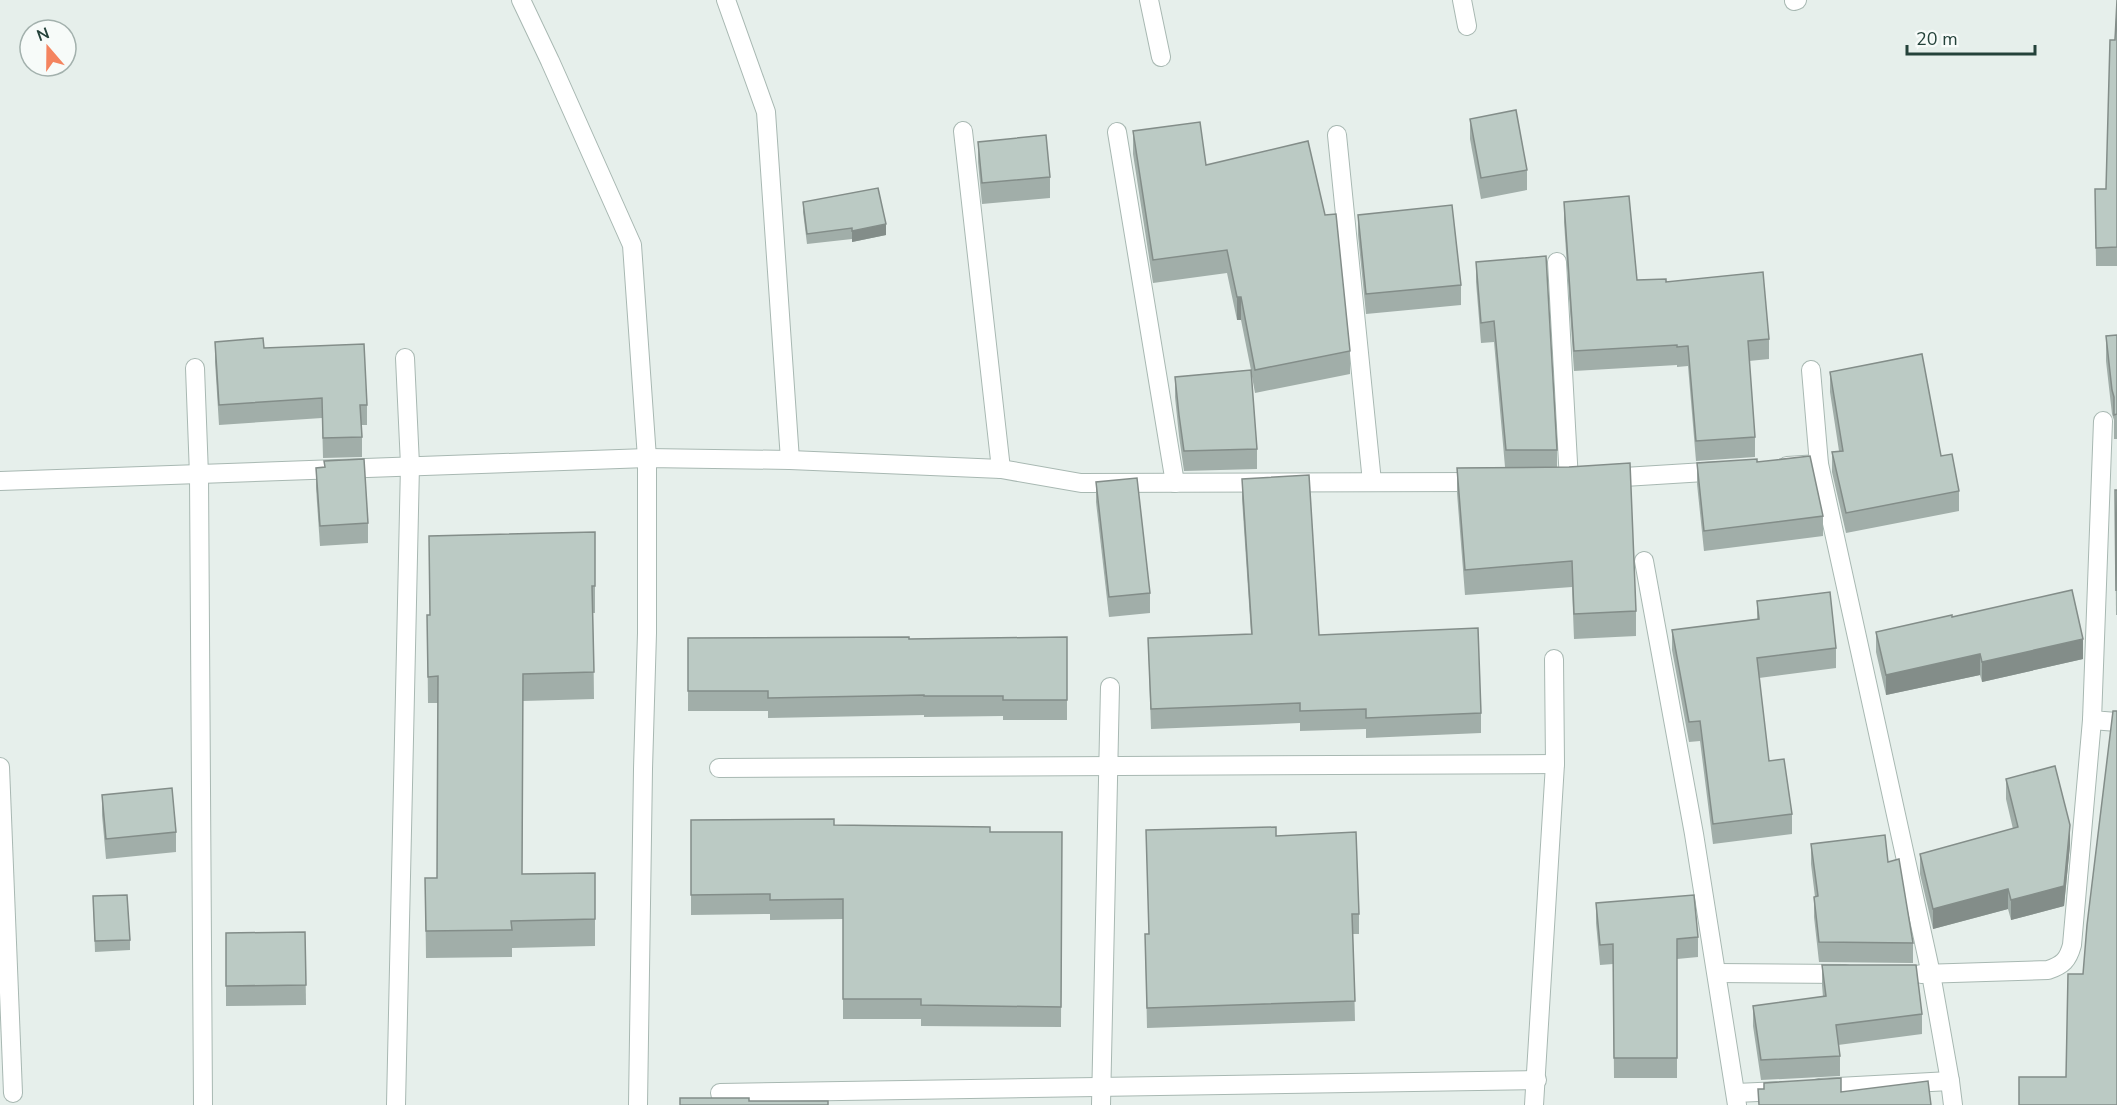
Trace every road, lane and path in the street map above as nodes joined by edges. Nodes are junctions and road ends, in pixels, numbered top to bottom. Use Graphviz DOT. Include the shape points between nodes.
graph roads {
  1 [pos="521,0"];
  2 [pos="726,0"];
  3 [pos="1149,0"];
  4 [pos="1462,0"];
  5 [pos="1467,26"];
  6 [pos="1161,57"];
  7 [pos="963,131"];
  8 [pos="1117,132"];
  9 [pos="1337,135"];
  10 [pos="1557,262"];
  11 [pos="405,358"];
  12 [pos="195,368"];
  13 [pos="1811,370"];
  14 [pos="2103,421"];
  15 [pos="647,458"];
  16 [pos="790,460"];
  17 [pos="1819,464"];
  18 [pos="410,465"];
  19 [pos="1771,467"];
  20 [pos="1000,469"];
  21 [pos="1736,470"];
  22 [pos="199,475"];
  23 [pos="1581,480"];
  24 [pos="0,481"];
  25 [pos="1546,481"];
  26 [pos="1372,482"];
  27 [pos="1500,482"];
  28 [pos="1175,483"];
  29 [pos="1644,561"];
  30 [pos="1554,659"];
  31 [pos="1110,687"];
  32 [pos="2092,720"];
  33 [pos="2117,722"];
  34 [pos="1555,764"];
  35 [pos="1107,766"];
  36 [pos="0,767"];
  37 [pos="720,768"];
  38 [pos="1717,973"];
  39 [pos="1860,974"];
  40 [pos="1907,974"];
  41 [pos="1931,974"];
  42 [pos="1537,1080"];
  43 [pos="1950,1081"];
  44 [pos="1101,1086"];
  45 [pos="13,1093"];
  46 [pos="720,1093"];
  47 [pos="1736,1099"];
  48 [pos="203,1105"];
  49 [pos="396,1105"];
  50 [pos="638,1105"];
  51 [pos="1101,1105"];
  52 [pos="1534,1105"];
  53 [pos="1953,1105"];
  1 -- 15 [label="street" via="632,245"];
  2 -- 16 [label="street" via="766,112"];
  3 -- 6 [label="street"];
  4 -- 5 [label="street"];
  7 -- 20 [label="street"];
  8 -- 28 [label="street"];
  9 -- 26 [label="street"];
  10 -- 23 [label="street"];
  11 -- 18 [label="street"];
  12 -- 22 [label="street"];
  13 -- 17 [label="street"];
  14 -- 32 [label="street"];
  15 -- 16 [label="street"];
  15 -- 18 [label="street"];
  15 -- 50 [label="street"];
  16 -- 20 [label="street"];
  17 -- 19 [label="street"];
  17 -- 41 [label="street"];
  18 -- 22 [label="street"];
  18 -- 49 [label="street"];
  20 -- 28 [label="street" via="1081,483"];
  21 -- 23 [label="street"];
  22 -- 24 [label="street"];
  22 -- 48 [label="street"];
  23 -- 25 [label="street"];
  26 -- 27 [label="street"];
  26 -- 28 [label="street"];
  29 -- 38 [label="street"];
  30 -- 34 [label="street"];
  31 -- 35 [label="street"];
  32 -- 33 [label="street"];
  32 -- 41 [label="street" via="2069,957 2061,966 2048,970"];
  34 -- 35 [label="street"];
  34 -- 42 [label="street"];
  35 -- 37 [label="street"];
  35 -- 44 [label="street"];
  36 -- 45 [label="street"];
  38 -- 39 [label="street"];
  38 -- 47 [label="street"];
  40 -- 41 [label="street"];
  41 -- 43 [label="street"];
  42 -- 44 [label="street"];
  42 -- 52 [label="street"];
  43 -- 47 [label="street" via="1802,1090"];
  43 -- 53 [label="street"];
  44 -- 46 [label="street"];
  44 -- 51 [label="street"];
}
